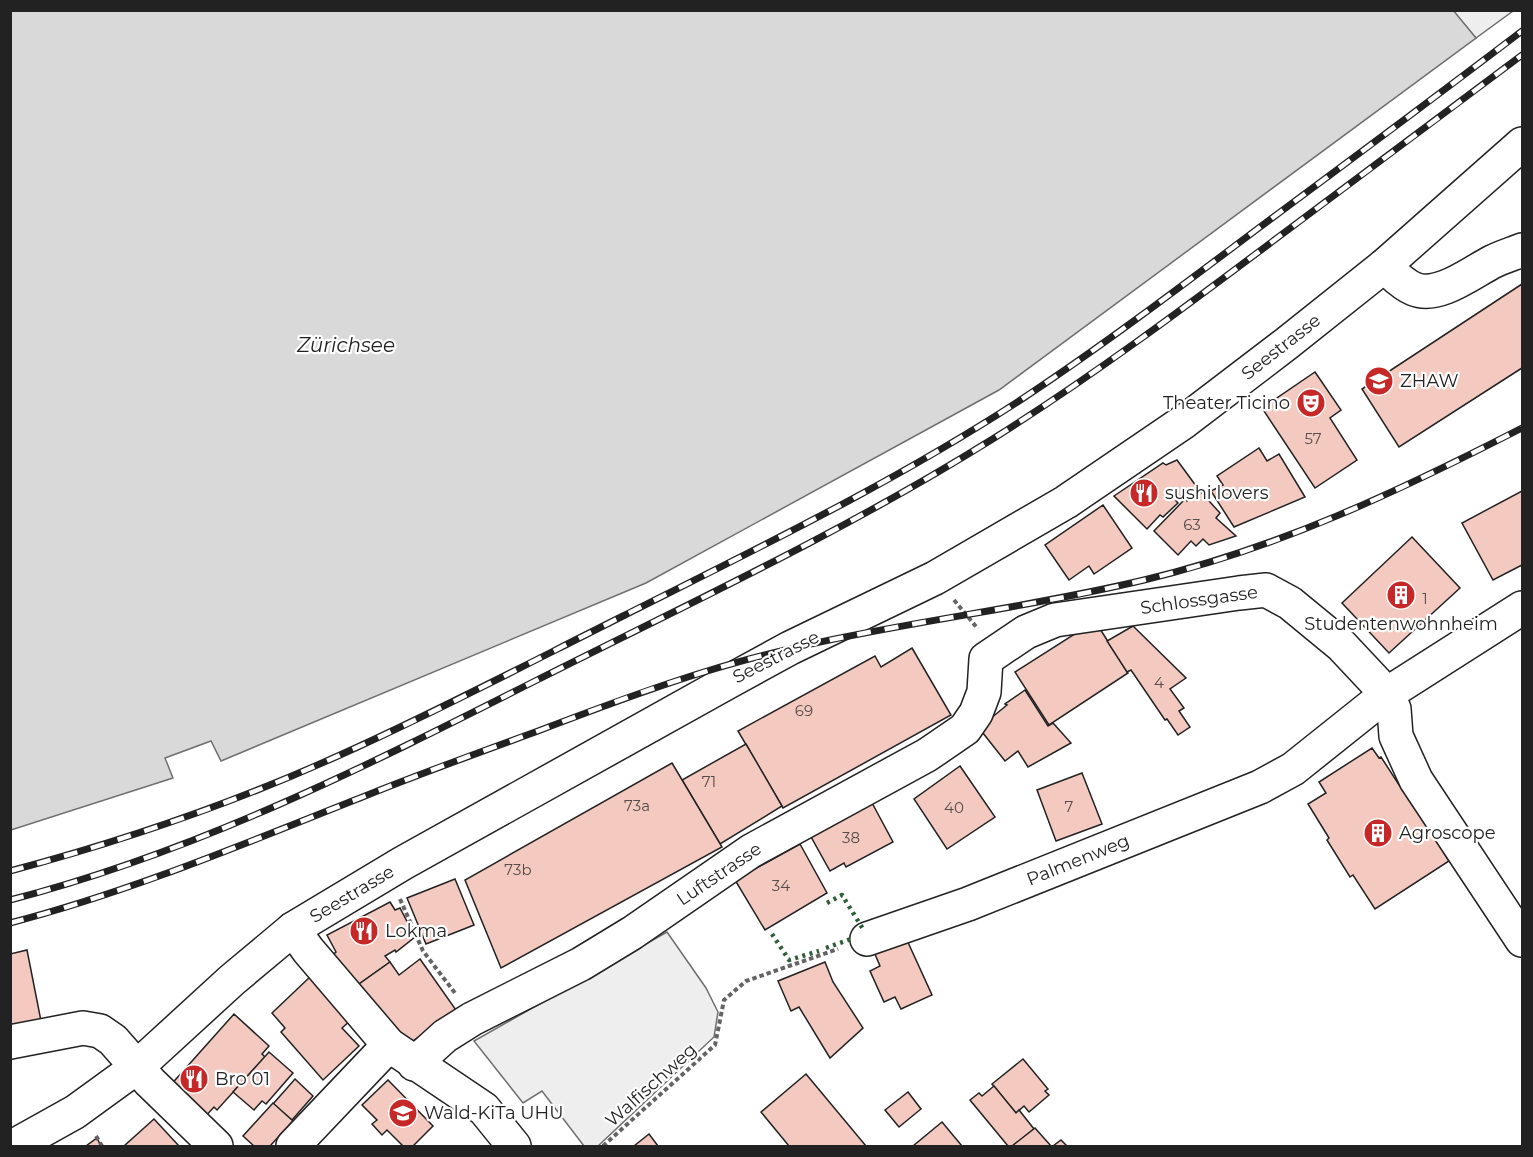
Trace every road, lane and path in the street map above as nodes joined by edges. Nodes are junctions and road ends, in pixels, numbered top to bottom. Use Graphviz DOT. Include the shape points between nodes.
graph roads {
  1 [pos="1522,144"];
  2 [pos="1522,250"];
  3 [pos="1384,266"];
  4 [pos="935,578"];
  5 [pos="1522,608"];
  6 [pos="986,659"];
  7 [pos="1387,694"];
  8 [pos="388,872"];
  9 [pos="293,929"];
  10 [pos="867,939"];
  11 [pos="1522,940"];
  12 [pos="452,987"];
  13 [pos="10,1042"];
  14 [pos="401,1054"];
  15 [pos="137,1067"];
  16 [pos="14,1146"];
  17 [pos="216,1146"];
  18 [pos="293,1146"];
  19 [pos="514,1146"];
  20 [pos="603,1146"];
  1 -- 3 [label="street, Seestrasse"];
  2 -- 3 [label="street" via="1454,284 1426,291 1414,289"];
  3 -- 4 [label="street, Seestrasse" via="1185,421 1066,502"];
  4 -- 6 [label="path" via="978,629"];
  4 -- 8 [label="street, Seestrasse" via="790,648"];
  5 -- 7 [label="street, Palmenweg"];
  6 -- 7 [label="street, Schlossgasse" via="1026,632 1055,620 1266,590 1290,603 1341,645"];
  6 -- 14 [label="street, Luftstrasse" via="984,692 976,712 965,729 927,755 751,851 581,964 472,1018 445,1036"];
  7 -- 10 [label="street, Palmenweg" via="1293,770 1260,787 968,904"];
  7 -- 11 [label="street, Schlossgasse" via="1394,709 1396,735 1416,780"];
  8 -- 9 [label="street, Seestrasse"];
  8 -- 12 [label="path" via="423,951"];
  9 -- 14 [label="street" via="370,1025"];
  9 -- 15 [label="street, Seestrasse"];
  10 -- 20 [label="path, Walfischweg" via="746,981 724,1000 715,1045"];
  13 -- 15 [label="street" via="83,1028 100,1031"];
  14 -- 18 [label="street, Luftstrasse"];
  14 -- 19 [label="street" via="484,1109"];
  15 -- 16 [label="street, Seestrasse" via="75,1112"];
  15 -- 17 [label="street"];
}
